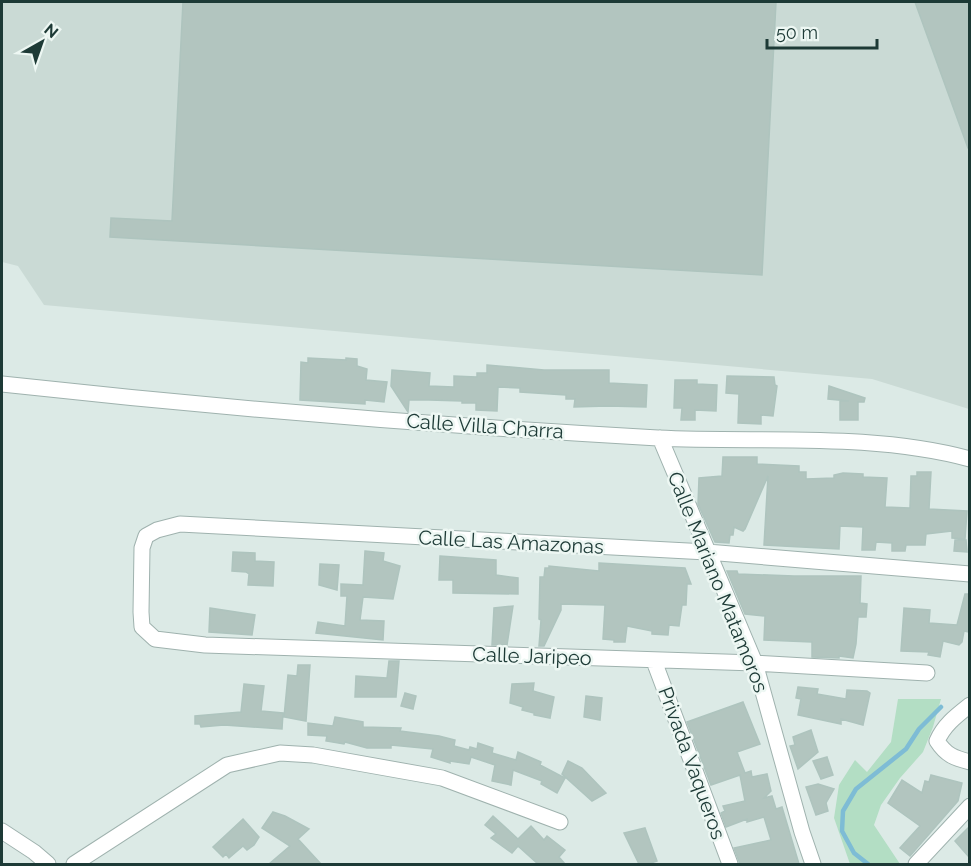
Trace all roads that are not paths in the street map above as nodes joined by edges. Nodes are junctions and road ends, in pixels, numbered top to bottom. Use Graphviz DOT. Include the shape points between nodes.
graph roads {
  1 [pos="2,384"];
  2 [pos="660,438"];
  3 [pos="969,459"];
  4 [pos="707,552"];
  5 [pos="969,574"];
  6 [pos="142,627"];
  7 [pos="654,660"];
  8 [pos="755,663"];
  9 [pos="927,673"];
  10 [pos="969,705"];
  11 [pos="969,762"];
  12 [pos="969,806"];
  13 [pos="560,822"];
  14 [pos="2,831"];
  15 [pos="48,864"];
  16 [pos="74,864"];
  17 [pos="730,864"];
  18 [pos="813,864"];
  19 [pos="916,864"];
  1 -- 2 [label="street, Calle Villa Charra" via="339,417"];
  2 -- 3 [label="street, Calle Villa Charra" via="855,443"];
  2 -- 4 [label="street, Calle Mariano Matamoros"];
  4 -- 5 [label="street, Calle Las Amazonas"];
  4 -- 6 [label="street, Calle Las Amazonas" via="180,524 146,536 142,548"];
  4 -- 8 [label="street, Calle Mariano Matamoros"];
  6 -- 7 [label="street, Calle Jaripeo" via="154,639 205,645"];
  7 -- 8 [label="street, Calle Jaripeo"];
  7 -- 17 [label="street, Privada Vaqueros"];
  8 -- 9 [label="street, Calle Jaripeo"];
  8 -- 18 [label="street, Calle Mariano Matamoros"];
  10 -- 11 [label="street" via="949,722 937,741 952,758"];
  12 -- 19 [label="street"];
  13 -- 16 [label="street" via="442,778 314,755 280,753 227,765"];
  14 -- 15 [label="street"];
}
